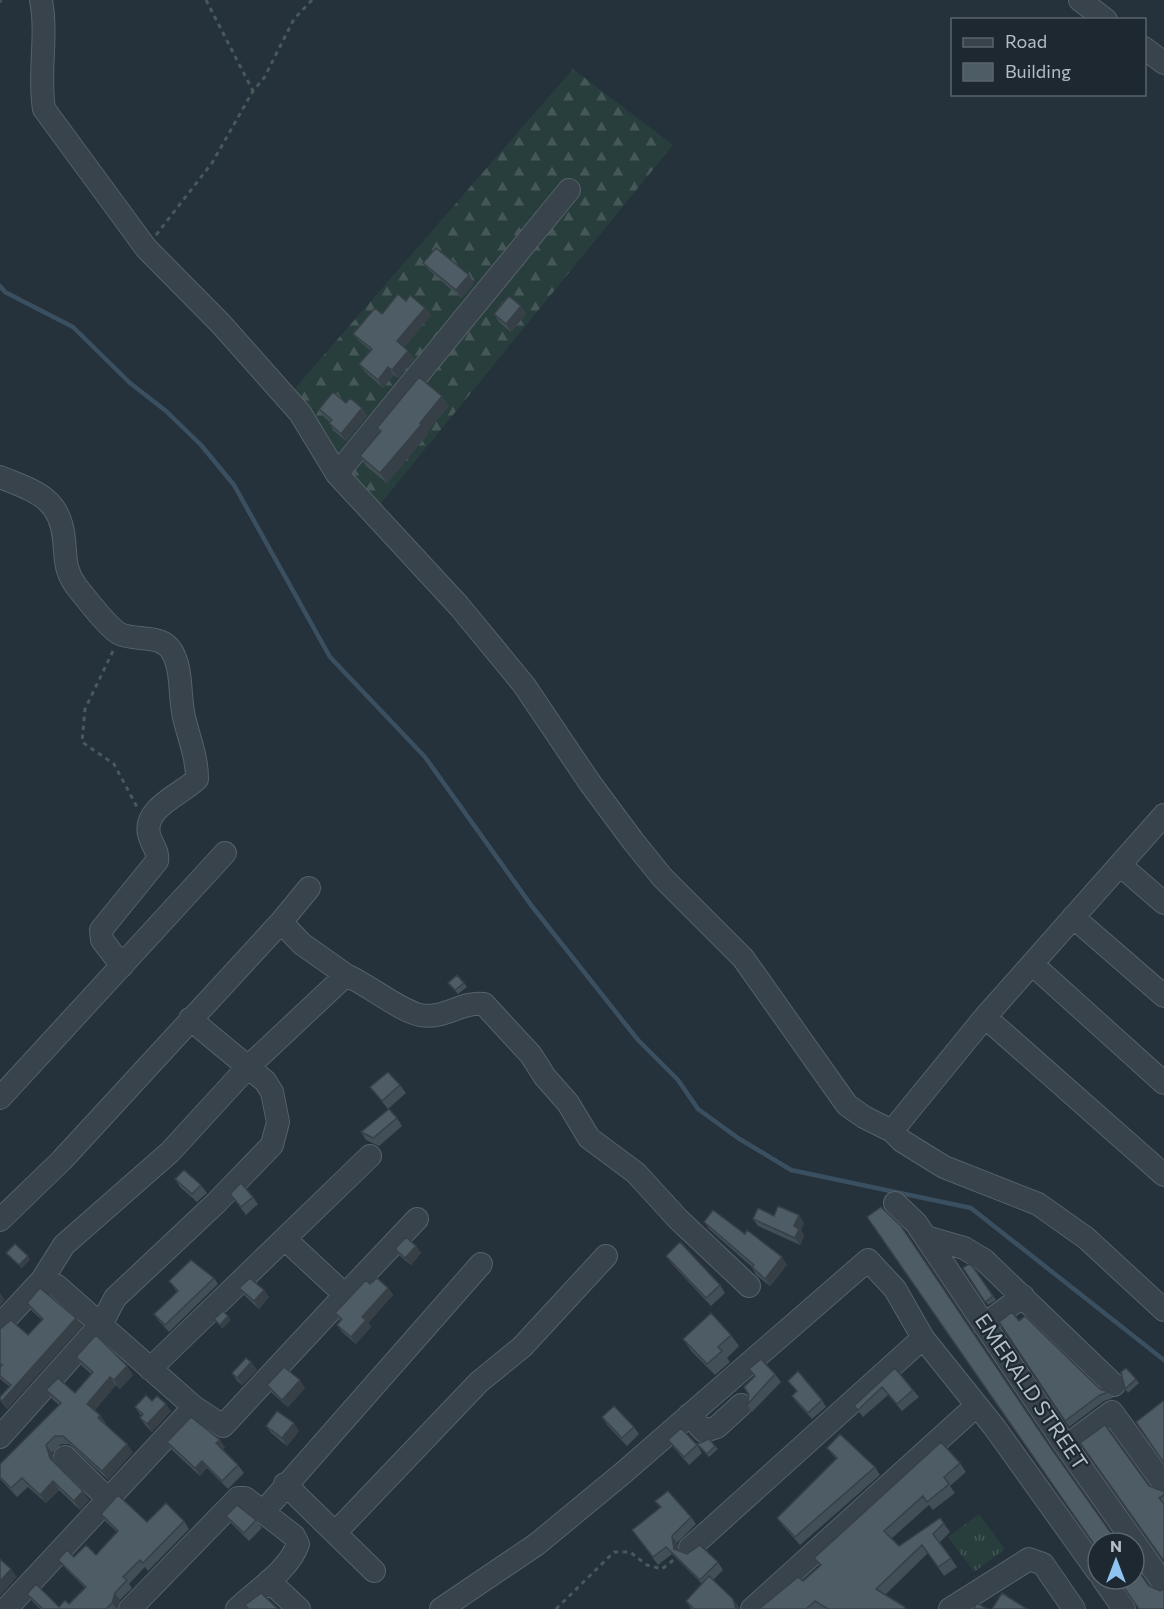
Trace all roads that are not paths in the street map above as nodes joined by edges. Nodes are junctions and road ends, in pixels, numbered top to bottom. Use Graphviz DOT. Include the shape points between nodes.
graph roads {
  1 [pos="41,0"];
  2 [pos="1080,0"];
  3 [pos="1103,18"];
  4 [pos="1146,50"];
  5 [pos="1164,63"];
  6 [pos="569,190"];
  7 [pos="337,474"];
  8 [pos="0,477"];
  9 [pos="1164,815"];
  10 [pos="225,853"];
  11 [pos="1120,865"];
  12 [pos="309,888"];
  13 [pos="1164,903"];
  14 [pos="1073,916"];
  15 [pos="281,922"];
  16 [pos="1032,964"];
  17 [pos="122,966"];
  18 [pos="346,975"];
  19 [pos="1164,996"];
  20 [pos="985,1017"];
  21 [pos="190,1019"];
  22 [pos="247,1068"];
  23 [pos="1164,1083"];
  24 [pos="0,1098"];
  25 [pos="892,1131"];
  26 [pos="370,1156"];
  27 [pos="1164,1175"];
  28 [pos="895,1203"];
  29 [pos="417,1219"];
  30 [pos="0,1220"];
  31 [pos="926,1238"];
  32 [pos="285,1239"];
  33 [pos="606,1256"];
  34 [pos="481,1264"];
  35 [pos="42,1280"];
  36 [pos="749,1287"];
  37 [pos="345,1294"];
  38 [pos="1023,1296"];
  39 [pos="1164,1310"];
  40 [pos="102,1323"];
  41 [pos="0,1325"];
  42 [pos="984,1325"];
  43 [pos="923,1338"];
  44 [pos="150,1369"];
  45 [pos="1114,1385"];
  46 [pos="741,1405"];
  47 [pos="976,1406"];
  48 [pos="194,1407"];
  49 [pos="689,1415"];
  50 [pos="0,1437"];
  51 [pos="1066,1446"];
  52 [pos="65,1457"];
  53 [pos="285,1484"];
  54 [pos="1164,1484"];
  55 [pos="108,1499"];
  56 [pos="263,1512"];
  57 [pos="336,1532"];
  58 [pos="690,1548"];
  59 [pos="1086,1556"];
  60 [pos="374,1571"];
  61 [pos="269,1581"];
  62 [pos="1164,1584"];
  63 [pos="1111,1591"];
  64 [pos="5,1604"];
  65 [pos="130,1609"];
  66 [pos="237,1609"];
  67 [pos="299,1609"];
  68 [pos="441,1609"];
  69 [pos="752,1609"];
  70 [pos="950,1609"];
  71 [pos="1074,1609"];
  72 [pos="1124,1609"];
  1 -- 7 [label="street" via="45,23 41,88 45,109 146,248 300,413"];
  2 -- 3 [label="street"];
  4 -- 5 [label="street"];
  6 -- 7 [label="street"];
  7 -- 25 [label="street" via="459,606 524,685 627,832 662,876 743,958 847,1105"];
  8 -- 17 [label="street" via="48,500 59,516 63,561 75,585 119,634 158,641 172,651 197,762 197,779 162,805 149,822 157,861 101,930 102,940"];
  9 -- 11 [label="street"];
  10 -- 17 [label="street"];
  11 -- 13 [label="street"];
  11 -- 14 [label="street"];
  12 -- 15 [label="street"];
  14 -- 16 [label="street"];
  14 -- 19 [label="street"];
  15 -- 18 [label="street" via="302,944"];
  15 -- 21 [label="street"];
  16 -- 20 [label="street"];
  16 -- 23 [label="street"];
  17 -- 24 [label="street"];
  18 -- 22 [label="street"];
  18 -- 36 [label="street" via="420,1015 453,1012 467,1003 483,1004 531,1054 589,1138 636,1173"];
  20 -- 25 [label="street"];
  20 -- 27 [label="street"];
  21 -- 22 [label="street"];
  21 -- 30 [label="street" via="62,1160"];
  22 -- 35 [label="street" via="170,1152 64,1245"];
  22 -- 40 [label="street" via="265,1081 272,1092 278,1122 272,1144 115,1298"];
  25 -- 39 [label="street" via="944,1167 1038,1204 1086,1238"];
  26 -- 32 [label="street"];
  28 -- 31 [label="street, EMERALD STREET"];
  29 -- 37 [label="street"];
  31 -- 38 [label="street" via="964,1248 984,1260"];
  31 -- 42 [label="street, EMERALD STREET"];
  32 -- 37 [label="street"];
  32 -- 44 [label="street"];
  33 -- 57 [label="street" via="522,1347 479,1382"];
  34 -- 53 [label="street"];
  35 -- 40 [label="street" via="57,1286"];
  35 -- 41 [label="street"];
  37 -- 48 [label="street" via="223,1426"];
  38 -- 42 [label="street"];
  38 -- 45 [label="street"];
  40 -- 44 [label="street"];
  40 -- 50 [label="street"];
  42 -- 51 [label="street, EMERALD STREET"];
  43 -- 47 [label="street"];
  43 -- 49 [label="street" via="895,1289 865,1257"];
  43 -- 58 [label="street"];
  44 -- 48 [label="street"];
  46 -- 49 [label="street" via="710,1430 704,1431"];
  47 -- 59 [label="street"];
  47 -- 69 [label="street"];
  48 -- 55 [label="street"];
  49 -- 68 [label="street" via="537,1544"];
  51 -- 54 [label="street" via="1112,1412"];
  51 -- 62 [label="street, EMERALD STREET"];
  52 -- 55 [label="street"];
  53 -- 56 [label="street"];
  53 -- 57 [label="street"];
  55 -- 64 [label="street"];
  56 -- 61 [label="street" via="294,1536 298,1544"];
  56 -- 65 [label="street" via="245,1498 238,1498"];
  57 -- 60 [label="street"];
  61 -- 66 [label="street"];
  61 -- 67 [label="street"];
  63 -- 72 [label="street"];
  70 -- 71 [label="street" via="1029,1559 1043,1564"];
}
